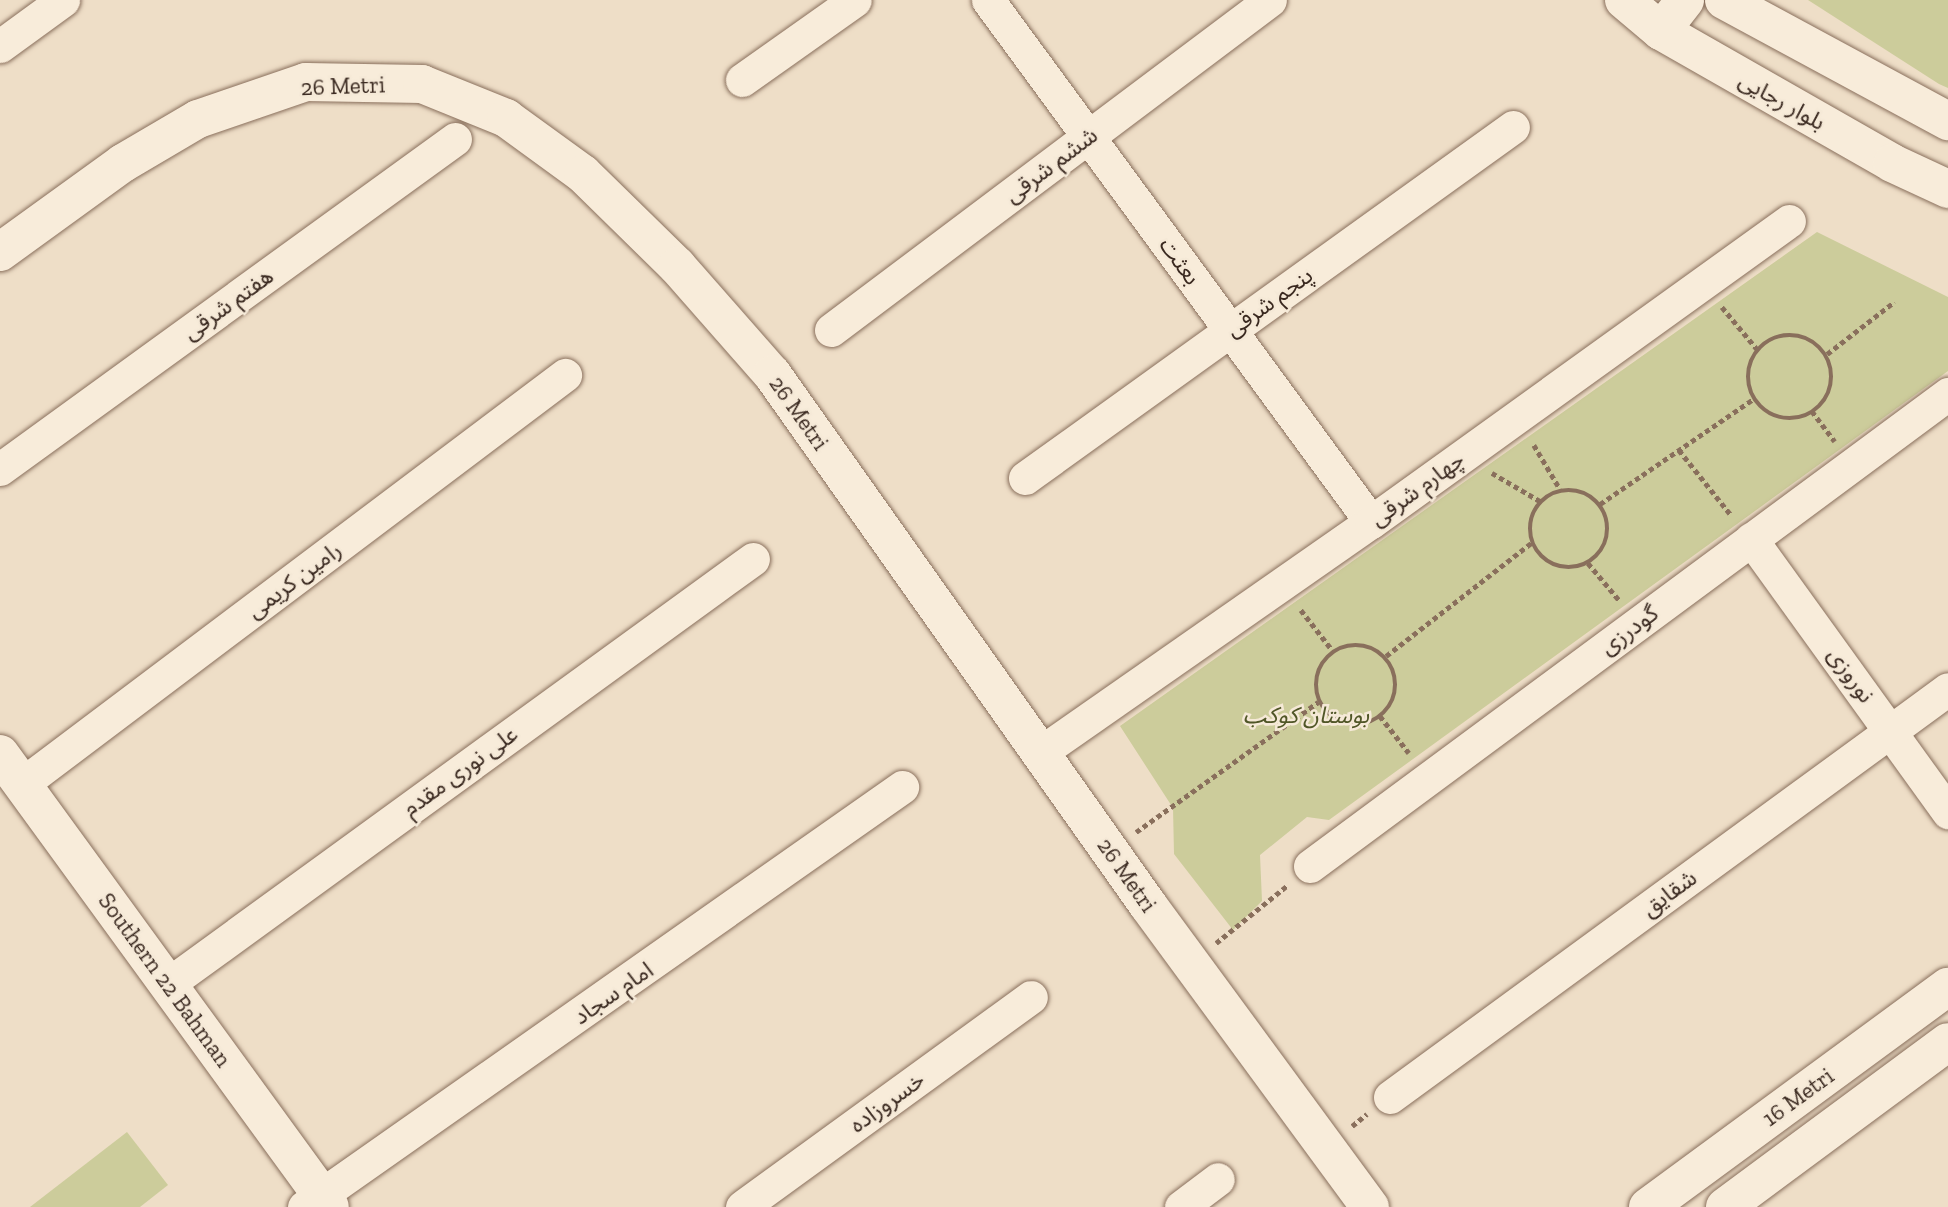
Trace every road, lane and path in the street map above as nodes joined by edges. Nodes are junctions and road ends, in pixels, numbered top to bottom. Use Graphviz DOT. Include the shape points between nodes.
graph roads {
  1 [pos="63,0"];
  2 [pos="855,0"];
  3 [pos="988,0"];
  4 [pos="1270,0"];
  5 [pos="1624,0"];
  6 [pos="1685,0"];
  7 [pos="1724,0"];
  8 [pos="1661,31"];
  9 [pos="0,46"];
  10 [pos="742,80"];
  11 [pos="1948,121"];
  12 [pos="1513,127"];
  13 [pos="1088,136"];
  14 [pos="455,139"];
  15 [pos="1948,189"];
  16 [pos="1789,220"];
  17 [pos="0,252"];
  18 [pos="1702,283"];
  19 [pos="1894,302"];
  20 [pos="831,330"];
  21 [pos="1230,330"];
  22 [pos="1757,349"];
  23 [pos="1827,354"];
  24 [pos="565,375"];
  25 [pos="1948,394"];
  26 [pos="1753,399"];
  27 [pos="1517,417"];
  28 [pos="1679,450"];
  29 [pos="1462,457"];
  30 [pos="0,469"];
  31 [pos="1025,478"];
  32 [pos="1560,489"];
  33 [pos="1540,500"];
  34 [pos="1600,504"];
  35 [pos="1371,522"];
  36 [pos="1751,539"];
  37 [pos="1531,542"];
  38 [pos="753,559"];
  39 [pos="1588,564"];
  40 [pos="1281,585"];
  41 [pos="1638,622"];
  42 [pos="1333,651"];
  43 [pos="1386,656"];
  44 [pos="1948,689"];
  45 [pos="1318,702"];
  46 [pos="1380,716"];
  47 [pos="1891,730"];
  48 [pos="1041,752"];
  49 [pos="0,754"];
  50 [pos="1429,779"];
  51 [pos="22,784"];
  52 [pos="902,787"];
  53 [pos="1948,812"];
  54 [pos="1110,850"];
  55 [pos="1310,866"];
  56 [pos="1191,964"];
  57 [pos="168,984"];
  58 [pos="1948,987"];
  59 [pos="1031,997"];
  60 [pos="1948,1042"];
  61 [pos="1390,1097"];
  62 [pos="1324,1147"];
  63 [pos="1218,1179"];
  64 [pos="318,1203"];
  65 [pos="742,1207"];
  66 [pos="1181,1207"];
  67 [pos="1370,1207"];
  68 [pos="1648,1207"];
  69 [pos="1725,1207"];
  1 -- 9 [label="street"];
  2 -- 10 [label="street"];
  3 -- 13 [label="street, بعثت"];
  4 -- 13 [label="street, ششم شرقی"];
  5 -- 8 [label="street, بلوار رجایی"];
  6 -- 8 [label="street"];
  7 -- 11 [label="street"];
  8 -- 15 [label="street, بلوار رجایی" via="1892,163"];
  12 -- 21 [label="street, پنجم شرقی"];
  13 -- 20 [label="street, ششم شرقی"];
  13 -- 21 [label="street, بعثت"];
  14 -- 30 [label="street, هفتم شرقی"];
  16 -- 18 [label="street, چهارم شرقی"];
  17 -- 48 [label="street, 26 Metri" via="123,163 198,119 306,82 422,84 506,118 583,174 677,266 772,374"];
  18 -- 22 [label="path"];
  18 -- 27 [label="street, چهارم شرقی"];
  19 -- 23 [label="path"];
  21 -- 31 [label="street, پنجم شرقی"];
  21 -- 35 [label="street, بعثت"];
  22 -- 23 [label="path" via="1780,334 1807,337"];
  22 -- 26 [label="path" via="1747,373"];
  23 -- 26 [label="path" via="1833,380 1822,405 1806,415 1773,416"];
  24 -- 51 [label="street, رامین کریمی"];
  25 -- 36 [label="street, گودرزی"];
  26 -- 28 [label="path"];
  27 -- 29 [label="street, چهارم شرقی"];
  27 -- 32 [label="path"];
  28 -- 34 [label="path"];
  28 -- 36 [label="path"];
  29 -- 33 [label="path"];
  29 -- 35 [label="street, چهارم شرقی"];
  32 -- 33 [label="path"];
  32 -- 34 [label="path" via="1582,491"];
  33 -- 37 [label="path" via="1530,520"];
  34 -- 39 [label="path" via="1608,525 1604,547"];
  35 -- 40 [label="street, چهارم شرقی"];
  36 -- 41 [label="street, گودرزی"];
  36 -- 47 [label="street, نوروزی"];
  37 -- 39 [label="path" via="1545,561 1566,569"];
  37 -- 43 [label="path"];
  38 -- 57 [label="street, علی نوری مقدم"];
  39 -- 41 [label="path"];
  40 -- 42 [label="path"];
  40 -- 48 [label="street, چهارم شرقی"];
  41 -- 50 [label="street, گودرزی"];
  42 -- 43 [label="path" via="1360,644"];
  42 -- 45 [label="path" via="1316,674"];
  43 -- 46 [label="path" via="1397,682 1389,709"];
  44 -- 47 [label="street, شقایق"];
  45 -- 46 [label="path" via="1338,722 1366,725"];
  45 -- 54 [label="path"];
  46 -- 50 [label="path"];
  47 -- 53 [label="street, نوروزی"];
  47 -- 61 [label="street, شقایق"];
  48 -- 54 [label="street, 26 Metri"];
  49 -- 51 [label="street, Southern 22 Bahman"];
  50 -- 55 [label="street, گودرزی"];
  51 -- 57 [label="street, Southern 22 Bahman"];
  52 -- 64 [label="street, امام سجاد"];
  54 -- 56 [label="street, 26 Metri"];
  55 -- 56 [label="path"];
  56 -- 62 [label="street, 26 Metri"];
  57 -- 64 [label="street, Southern 22 Bahman"];
  58 -- 68 [label="street, 16 Metri"];
  59 -- 65 [label="street, خسروزاده"];
  60 -- 69 [label="street, 16 Metri"];
  61 -- 62 [label="path"];
  62 -- 67 [label="street, 26 Metri"];
  63 -- 66 [label="street"];
}
